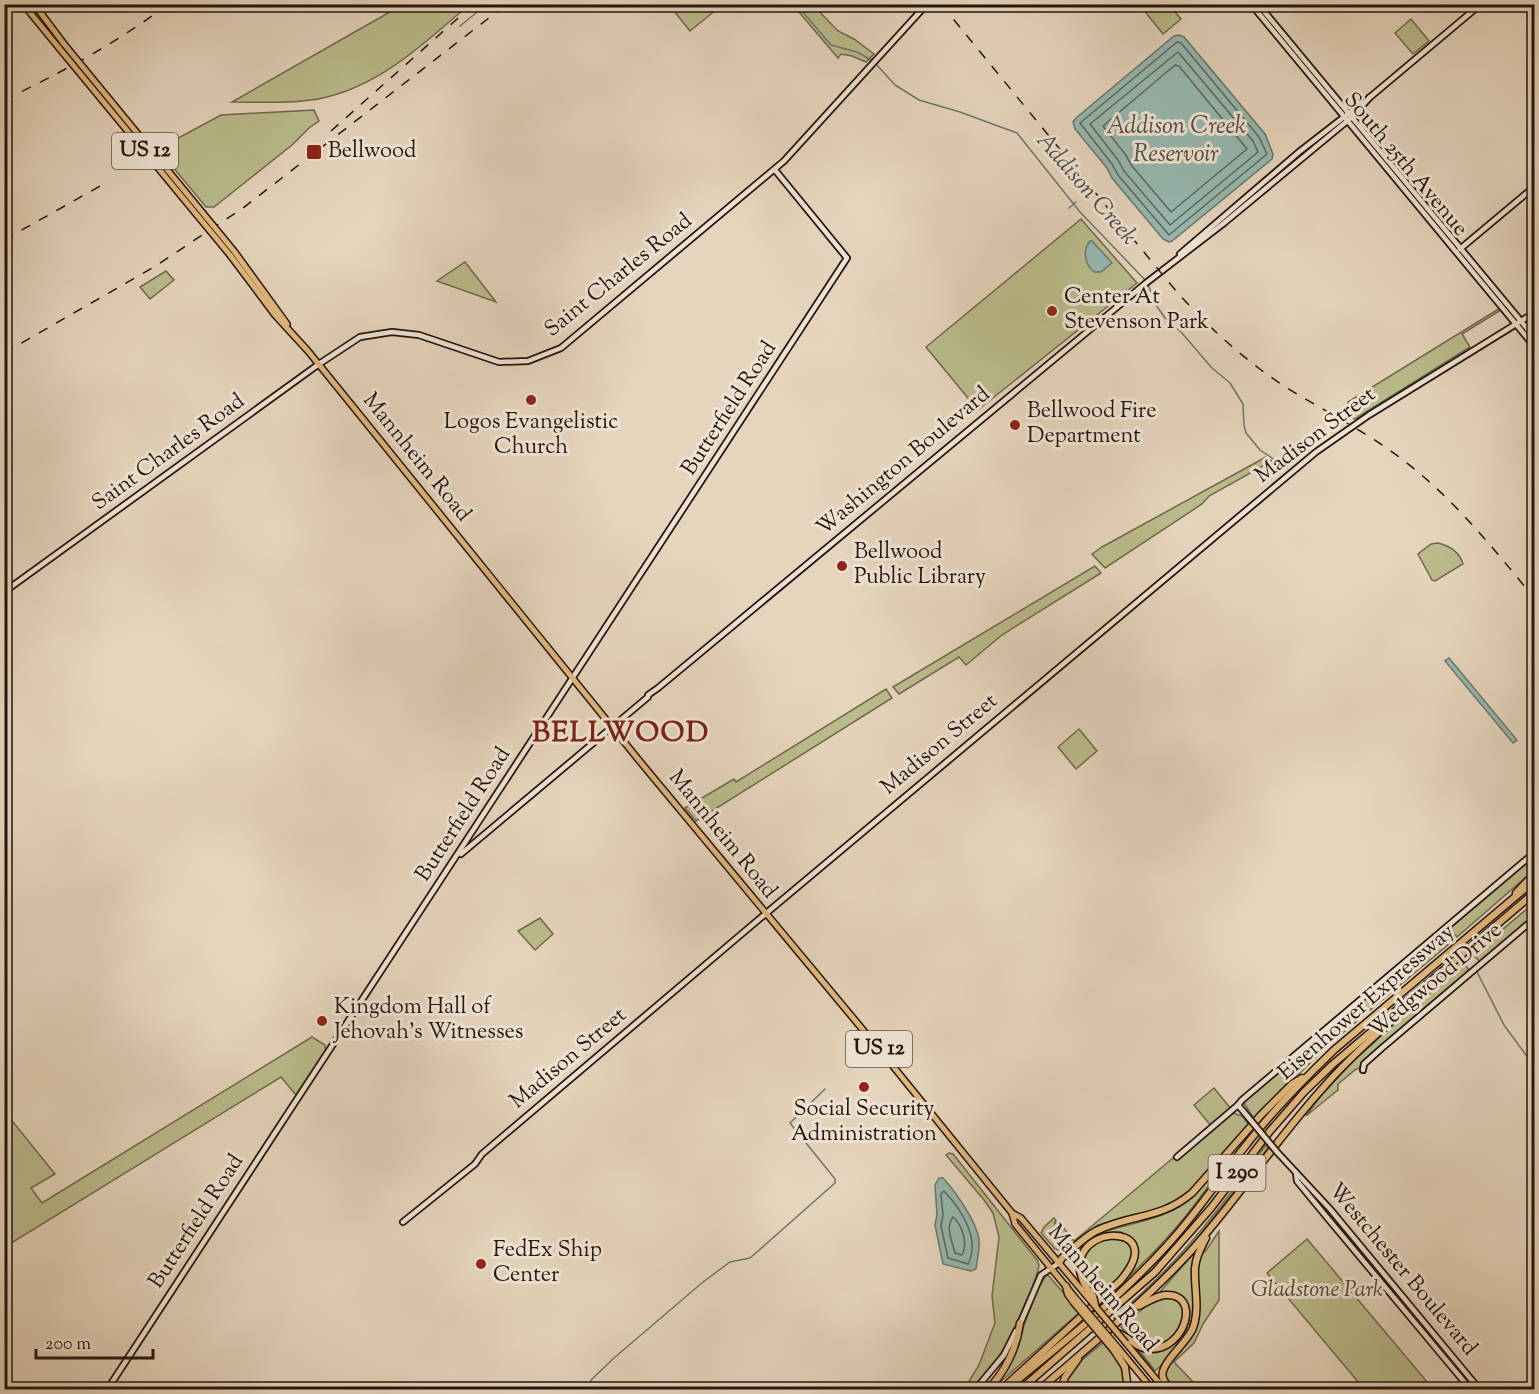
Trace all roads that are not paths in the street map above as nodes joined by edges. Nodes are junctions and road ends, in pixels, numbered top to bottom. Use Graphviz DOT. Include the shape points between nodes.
graph roads {
  1 [pos="23,4"];
  2 [pos="34,4"];
  3 [pos="927,4"];
  4 [pos="1251,4"];
  5 [pos="1258,4"];
  6 [pos="1481,4"];
  7 [pos="62,46"];
  8 [pos="1297,51"];
  9 [pos="1292,55"];
  10 [pos="1350,115"];
  11 [pos="1342,117"];
  12 [pos="1347,122"];
  13 [pos="775,170"];
  14 [pos="1534,187"];
  15 [pos="1458,250"];
  16 [pos="1171,262"];
  17 [pos="1534,313"];
  18 [pos="1519,323"];
  19 [pos="1534,337"];
  20 [pos="1534,346"];
  21 [pos="319,364"];
  22 [pos="4,592"];
  23 [pos="573,679"];
  24 [pos="612,727"];
  25 [pos="1534,853"];
  26 [pos="457,857"];
  27 [pos="1534,874"];
  28 [pos="1534,881"];
  29 [pos="1534,893"];
  30 [pos="1510,902"];
  31 [pos="765,914"];
  32 [pos="1534,919"];
  33 [pos="1438,975"];
  34 [pos="1363,1070"];
  35 [pos="1308,1075"];
  36 [pos="1238,1105"];
  37 [pos="1177,1157"];
  38 [pos="1296,1173"];
  39 [pos="1012,1213"];
  40 [pos="403,1222"];
  41 [pos="1209,1230"];
  42 [pos="1059,1263"];
  43 [pos="1052,1269"];
  44 [pos="1066,1286"];
  45 [pos="1086,1291"];
  46 [pos="1095,1305"];
  47 [pos="1133,1309"];
  48 [pos="1020,1323"];
  49 [pos="1118,1333"];
  50 [pos="1127,1341"];
  51 [pos="1116,1349"];
  52 [pos="1081,1353"];
  53 [pos="107,1389"];
  54 [pos="975,1389"];
  55 [pos="987,1389"];
  56 [pos="1003,1389"];
  57 [pos="1020,1389"];
  58 [pos="1039,1389"];
  59 [pos="1061,1389"];
  60 [pos="1128,1389"];
  61 [pos="1153,1389"];
  62 [pos="1165,1389"];
  63 [pos="1171,1389"];
  64 [pos="1471,1389"];
  65 [pos="1480,1389"];
  1 -- 7 [label="main road, US 12"];
  2 -- 7 [label="main road, US 12"];
  3 -- 13 [label="street, Saint Charles Road"];
  4 -- 9 [label="street, South 25th Avenue"];
  5 -- 8 [label="street, South 25th Avenue"];
  6 -- 10 [label="street, Washington Boulevard"];
  7 -- 21 [label="main road, US 12, bridge" via="232,253 275,315"];
  8 -- 9 [label="street"];
  8 -- 10 [label="street, South 25th Avenue"];
  9 -- 11 [label="street, South 25th Avenue"];
  10 -- 11 [label="street, Washington Boulevard"];
  10 -- 12 [label="street, Washington Boulevard"];
  10 -- 15 [label="street, South 25th Avenue"];
  11 -- 12 [label="street, South 25th Avenue"];
  11 -- 16 [label="street, Washington Boulevard"];
  12 -- 15 [label="street, South 25th Avenue"];
  12 -- 16 [label="street, Washington Boulevard" via="1224,224"];
  13 -- 21 [label="street, Saint Charles Road" via="551,353 528,361 499,362 418,335 393,332 360,338"];
  13 -- 23 [label="street, Butterfield Road" via="847,258"];
  14 -- 15 [label="street"];
  15 -- 18 [label="street, South 25th Avenue"];
  16 -- 24 [label="street, Washington Boulevard"];
  17 -- 18 [label="street, Madison Street"];
  18 -- 19 [label="street, South 25th Avenue"];
  18 -- 20 [label="street, South 25th Avenue"];
  18 -- 31 [label="street, Madison Street" via="1316,452"];
  21 -- 22 [label="street, Saint Charles Road"];
  21 -- 23 [label="main road, Mannheim Road / US 12"];
  23 -- 24 [label="main road, Mannheim Road / US 12"];
  23 -- 26 [label="street, Butterfield Road"];
  24 -- 26 [label="street, Washington Boulevard"];
  24 -- 31 [label="main road, Mannheim Road / US 12"];
  25 -- 36 [label="street"];
  26 -- 53 [label="street, Butterfield Road"];
  27 -- 30 [label="highway"];
  28 -- 30 [label="highway, Eisenhower Expressway / I 290"];
  29 -- 33 [label="highway, Eisenhower Expressway / I 290"];
  30 -- 35 [label="highway, Eisenhower Expressway / I 290"];
  31 -- 39 [label="main road, Mannheim Road / US 12"];
  31 -- 40 [label="street, Madison Street"];
  32 -- 34 [label="street, Wedgwood Drive" via="1364,1064"];
  33 -- 41 [label="highway" via="1432,986 1322,1088"];
  33 -- 57 [label="highway, Eisenhower Expressway / I 290" via="1304,1092 1155,1272"];
  35 -- 42 [label="highway" via="1284,1091 1181,1202 1158,1214 1097,1230"];
  35 -- 56 [label="highway, Eisenhower Expressway / I 290" via="1259,1128 1160,1253 1119,1293"];
  36 -- 37 [label="street"];
  36 -- 38 [label="street, Westchester Boulevard, bridge"];
  38 -- 64 [label="street, Westchester Boulevard" via="1297,1180 1325,1215"];
  38 -- 65 [label="street, Westchester Boulevard"];
  39 -- 42 [label="main road, Mannheim Road / US 12" via="1022,1218"];
  39 -- 43 [label="main road, Mannheim Road / US 12" via="1015,1224"];
  41 -- 47 [label="highway"];
  41 -- 63 [label="highway" via="1196,1260 1193,1328 1162,1373"];
  42 -- 43 [label="street"];
  42 -- 45 [label="main road, Mannheim Road / US 12"];
  43 -- 44 [label="main road, Mannheim Road / US 12"];
  43 -- 48 [label="street" via="1041,1275"];
  44 -- 51 [label="highway, bridge" via="1068,1294"];
  45 -- 46 [label="highway, bridge" via="1093,1296"];
  45 -- 56 [label="highway" via="1080,1265 1085,1250 1102,1236 1124,1236 1135,1256 1125,1276"];
  46 -- 49 [label="main road, Mannheim Road, bridge"];
  47 -- 50 [label="highway" via="1158,1297 1172,1296 1183,1302 1186,1318 1178,1336 1161,1347 1144,1348"];
  47 -- 52 [label="highway"];
  48 -- 54 [label="street" via="1004,1355"];
  48 -- 55 [label="highway" via="1004,1368"];
  49 -- 50 [label="highway, bridge"];
  50 -- 62 [label="main road, Mannheim Road"];
  51 -- 60 [label="highway" via="1125,1367"];
  51 -- 61 [label="main road, Mannheim Road"];
  52 -- 58 [label="highway"];
  52 -- 59 [label="highway"];
}
